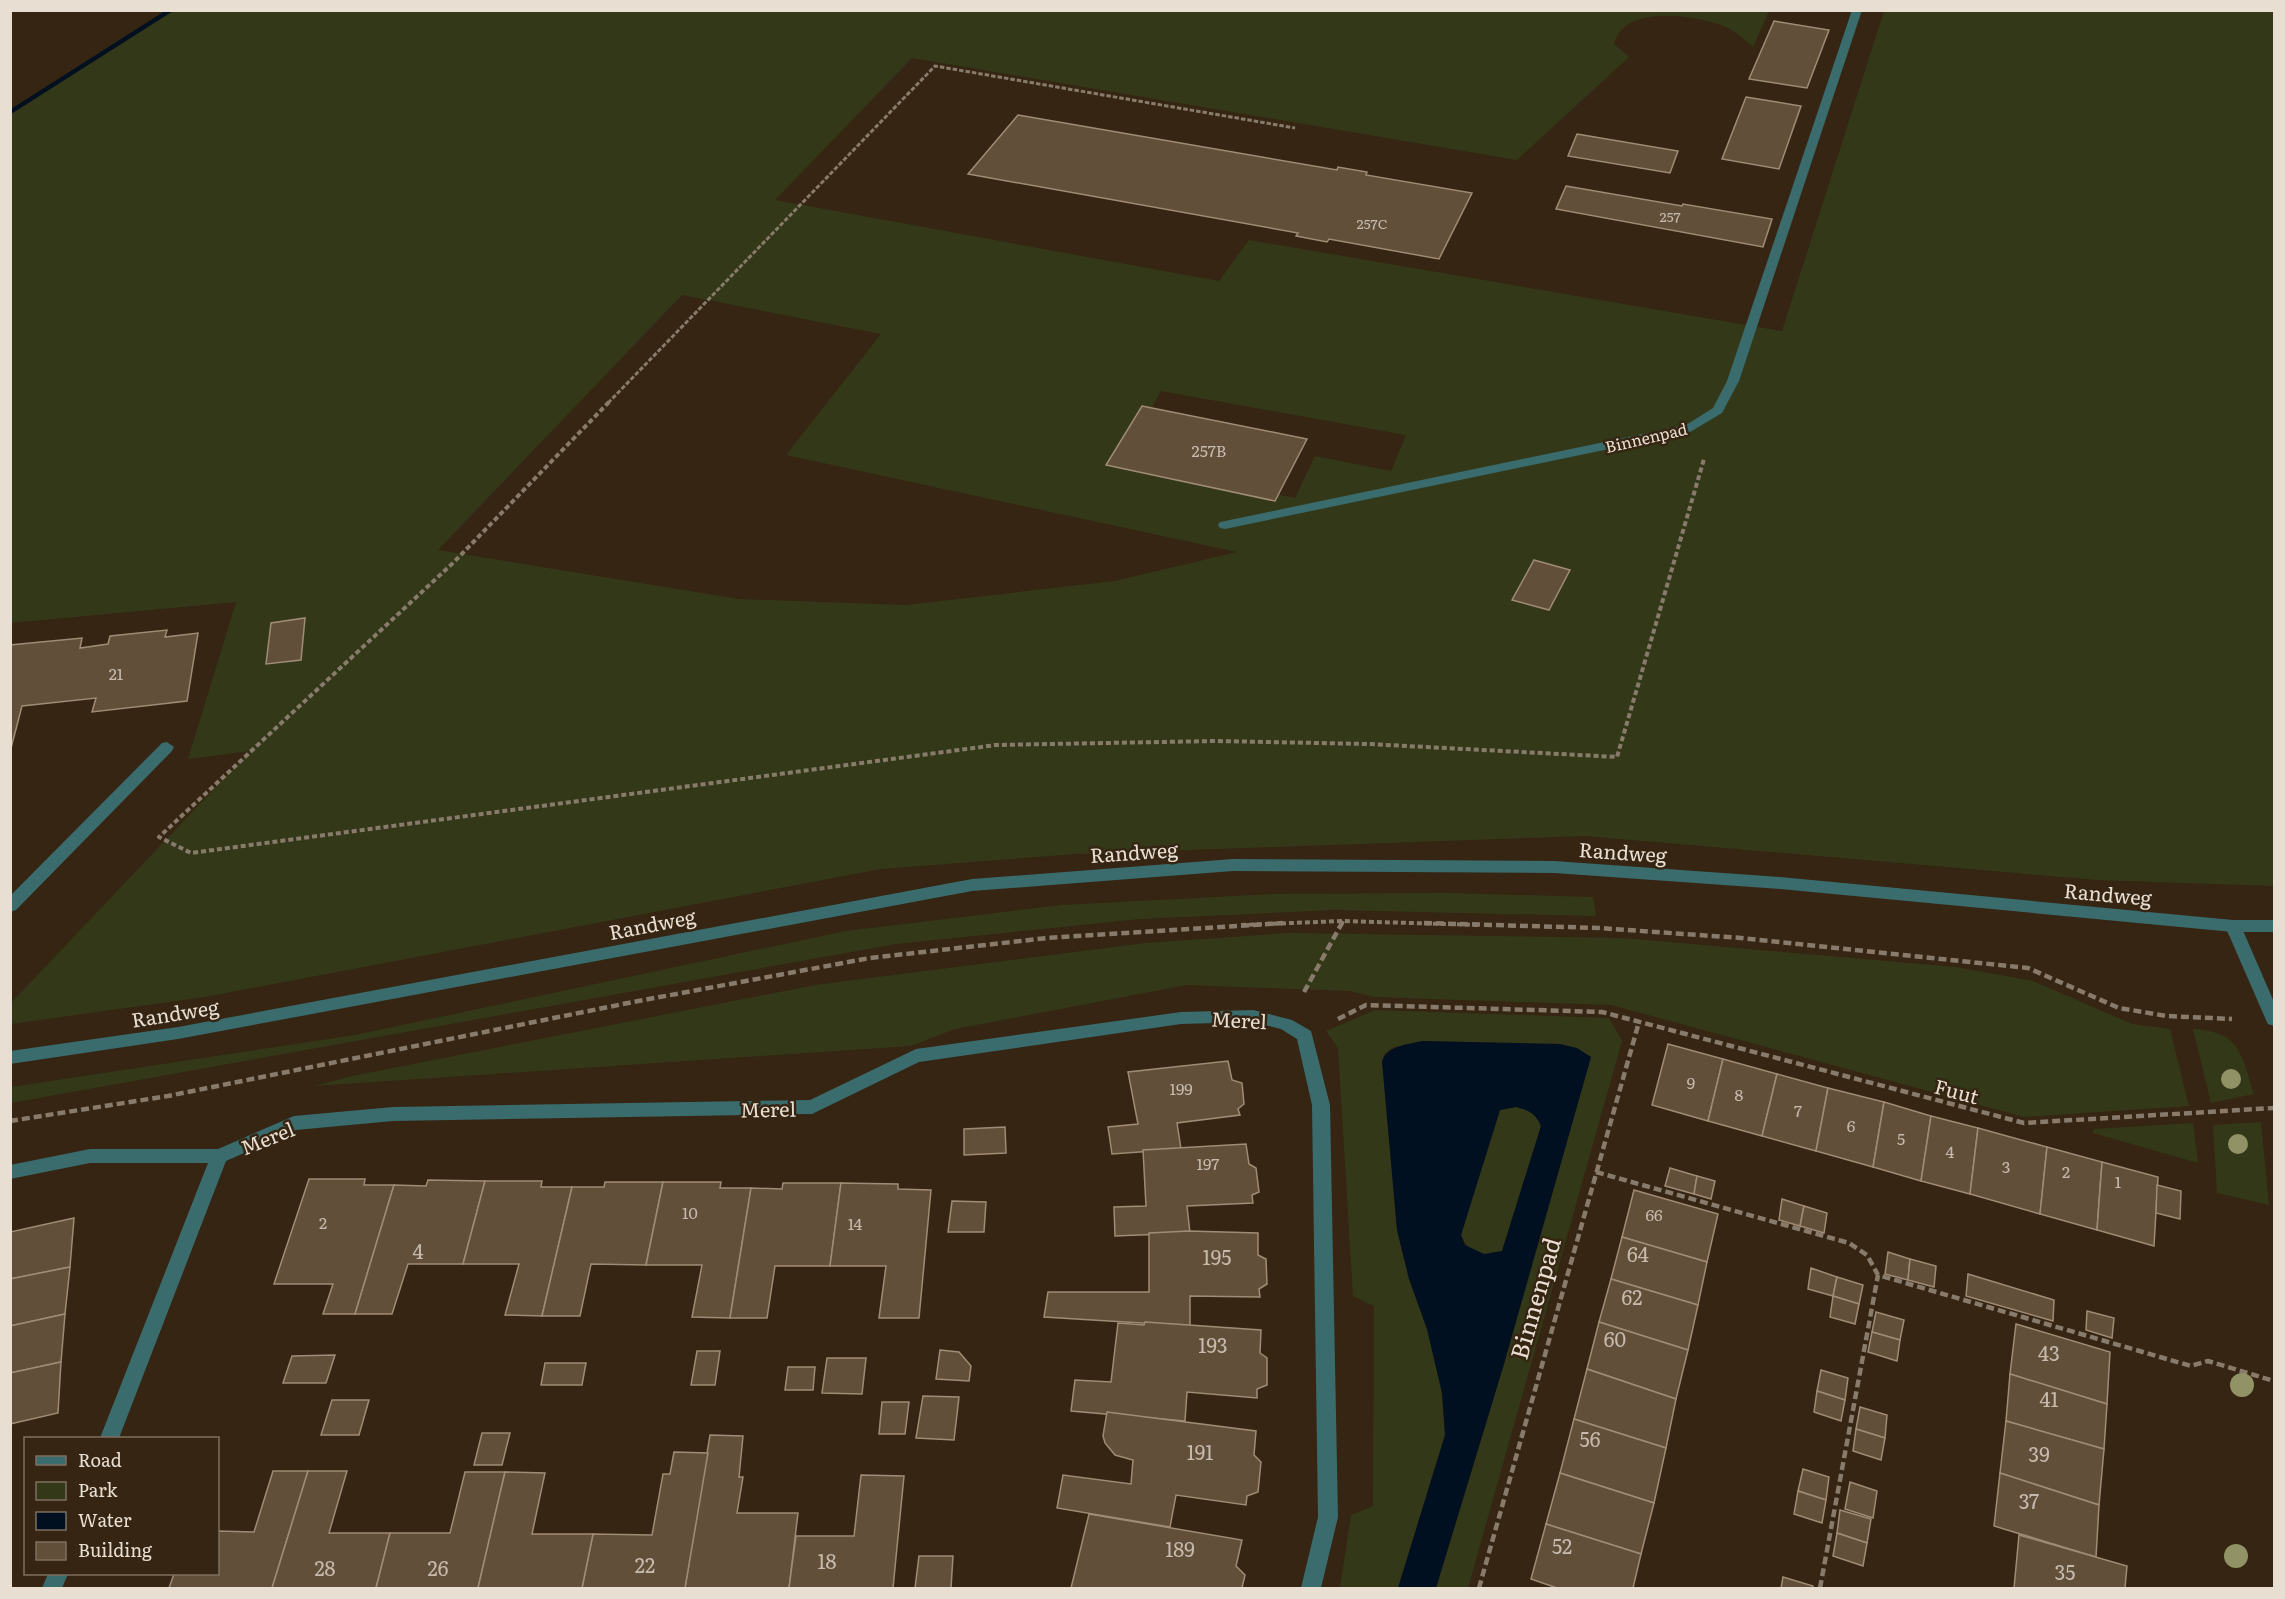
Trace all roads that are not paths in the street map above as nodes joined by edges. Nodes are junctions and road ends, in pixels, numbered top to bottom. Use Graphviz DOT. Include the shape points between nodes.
graph roads {
  1 [pos="1857,10"];
  2 [pos="1226,525"];
  3 [pos="167,747"];
  4 [pos="10,906"];
  5 [pos="2233,926"];
  6 [pos="2274,926"];
  7 [pos="2274,1020"];
  8 [pos="10,1058"];
  9 [pos="219,1156"];
  10 [pos="10,1172"];
  11 [pos="110,1437"];
  12 [pos="1311,1588"];
  1 -- 2 [label="street, Binnenpad" via="1734,381 1718,410 1690,428 1657,436"];
  3 -- 4 [label="street"];
  5 -- 6 [label="street, Randweg"];
  5 -- 7 [label="street"];
  5 -- 8 [label="street, Randweg" via="1780,883 1554,867 1233,865 972,885 190,1031"];
  9 -- 10 [label="street, Merel" via="90,1156"];
  9 -- 11 [label="street, Merel"];
  9 -- 12 [label="street, Merel" via="294,1123 382,1115 812,1107 916,1056 1181,1018 1253,1016 1286,1024 1305,1036 1321,1105 1328,1517"];
}
